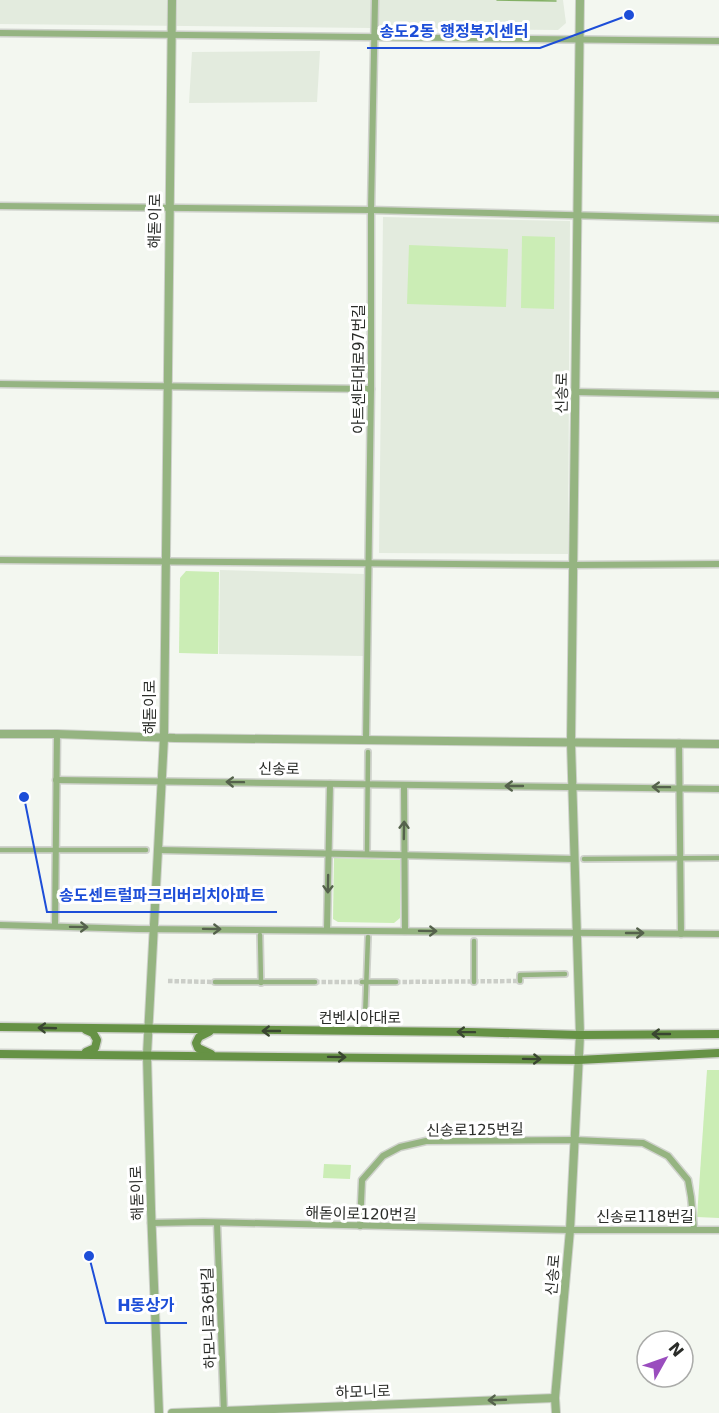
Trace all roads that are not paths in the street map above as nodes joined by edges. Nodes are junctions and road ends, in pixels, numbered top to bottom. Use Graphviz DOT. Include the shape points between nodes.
graph roads {
  1 [pos="172,0"];
  2 [pos="375,0"];
  3 [pos="580,0"];
  4 [pos="0,33"];
  5 [pos="171,35"];
  6 [pos="375,36"];
  7 [pos="579,39"];
  8 [pos="719,41"];
  9 [pos="0,206"];
  10 [pos="168,209"];
  11 [pos="371,210"];
  12 [pos="578,215"];
  13 [pos="719,219"];
  14 [pos="0,384"];
  15 [pos="166,386"];
  16 [pos="371,389"];
  17 [pos="576,392"];
  18 [pos="719,394"];
  19 [pos="0,560"];
  20 [pos="165,562"];
  21 [pos="369,563"];
  22 [pos="719,564"];
  23 [pos="574,565"];
  24 [pos="0,734"];
  25 [pos="57,734"];
  26 [pos="164,738"];
  27 [pos="366,739"];
  28 [pos="571,742"];
  29 [pos="679,743"];
  30 [pos="719,744"];
  31 [pos="368,752"];
  32 [pos="56,780"];
  33 [pos="161,780"];
  34 [pos="330,784"];
  35 [pos="368,785"];
  36 [pos="405,786"];
  37 [pos="572,786"];
  38 [pos="678,788"];
  39 [pos="719,789"];
  40 [pos="0,850"];
  41 [pos="56,850"];
  42 [pos="146,850"];
  43 [pos="158,850"];
  44 [pos="328,854"];
  45 [pos="366,854"];
  46 [pos="404,855"];
  47 [pos="679,858"];
  48 [pos="719,858"];
  49 [pos="574,859"];
  50 [pos="584,859"];
  51 [pos="0,925"];
  52 [pos="55,926"];
  53 [pos="154,928"];
  54 [pos="327,929"];
  55 [pos="405,931"];
  56 [pos="577,933"];
  57 [pos="681,933"];
  58 [pos="719,934"];
  59 [pos="260,935"];
  60 [pos="368,937"];
  61 [pos="474,941"];
  62 [pos="565,974"];
  63 [pos="520,981"];
  64 [pos="215,982"];
  65 [pos="261,982"];
  66 [pos="315,982"];
  67 [pos="362,982"];
  68 [pos="396,982"];
  69 [pos="474,982"];
  70 [pos="365,1018"];
  71 [pos="0,1027"];
  72 [pos="77,1029"];
  73 [pos="148,1030"];
  74 [pos="219,1030"];
  75 [pos="719,1034"];
  76 [pos="580,1035"];
  77 [pos="0,1054"];
  78 [pos="80,1054"];
  79 [pos="147,1055"];
  80 [pos="217,1056"];
  81 [pos="719,1056"];
  82 [pos="578,1060"];
  83 [pos="575,1140"];
  84 [pos="217,1222"];
  85 [pos="151,1223"];
  86 [pos="360,1226"];
  87 [pos="693,1229"];
  88 [pos="570,1230"];
  89 [pos="719,1230"];
  90 [pos="555,1398"];
  91 [pos="224,1412"];
  92 [pos="159,1413"];
  93 [pos="172,1413"];
  94 [pos="556,1413"];
  1 -- 5 [label="street, 해돋이로"];
  2 -- 6 [label="street, 아트센터대로97번길"];
  3 -- 7 [label="street, 신송로"];
  4 -- 5 [label="street"];
  5 -- 6 [label="street"];
  5 -- 10 [label="street, 해돋이로"];
  6 -- 7 [label="street"];
  6 -- 11 [label="street, 아트센터대로97번길"];
  7 -- 8 [label="street"];
  7 -- 12 [label="street, 신송로"];
  9 -- 10 [label="street"];
  10 -- 11 [label="street"];
  10 -- 15 [label="street, 해돋이로"];
  11 -- 12 [label="street"];
  11 -- 16 [label="street, 아트센터대로97번길"];
  12 -- 13 [label="street"];
  12 -- 17 [label="street, 신송로"];
  14 -- 15 [label="street"];
  15 -- 16 [label="street"];
  15 -- 20 [label="street, 해돋이로"];
  16 -- 21 [label="street, 아트센터대로97번길"];
  17 -- 18 [label="street"];
  17 -- 23 [label="street, 신송로"];
  19 -- 20 [label="street"];
  20 -- 21 [label="street"];
  20 -- 26 [label="street, 해돋이로"];
  21 -- 23 [label="street"];
  21 -- 27 [label="street, 아트센터대로97번길"];
  22 -- 23 [label="street"];
  23 -- 28 [label="street, 신송로"];
  24 -- 25 [label="street"];
  25 -- 26 [label="street"];
  25 -- 32 [label="street"];
  26 -- 27 [label="street"];
  26 -- 33 [label="street, 해돋이로"];
  27 -- 28 [label="street"];
  28 -- 29 [label="street"];
  28 -- 37 [label="street, 신송로"];
  29 -- 30 [label="street"];
  29 -- 38 [label="street"];
  31 -- 35 [label="street"];
  32 -- 33 [label="street, 신송로"];
  32 -- 41 [label="street"];
  34 -- 33 [label="street, 신송로, one-way"];
  33 -- 43 [label="street, 해돋이로"];
  34 -- 35 [label="street, 신송로"];
  34 -- 44 [label="street"];
  35 -- 36 [label="street, 신송로"];
  35 -- 45 [label="street"];
  37 -- 36 [label="street, 신송로, one-way"];
  46 -- 36 [label="street, one-way"];
  38 -- 37 [label="street, one-way"];
  37 -- 49 [label="street, 신송로"];
  38 -- 39 [label="street"];
  38 -- 47 [label="street"];
  40 -- 41 [label="street"];
  41 -- 42 [label="street"];
  41 -- 52 [label="street"];
  43 -- 44 [label="street"];
  43 -- 53 [label="street, 해돋이로"];
  44 -- 45 [label="street"];
  44 -- 54 [label="street, one-way"];
  45 -- 46 [label="street"];
  46 -- 49 [label="street"];
  46 -- 55 [label="street"];
  47 -- 48 [label="street"];
  47 -- 50 [label="street"];
  47 -- 57 [label="street"];
  49 -- 56 [label="street, 신송로"];
  51 -- 52 [label="street"];
  52 -- 53 [label="street, one-way"];
  53 -- 54 [label="street, one-way"];
  53 -- 73 [label="street, 해돋이로"];
  54 -- 55 [label="street"];
  55 -- 56 [label="street, one-way"];
  56 -- 57 [label="street, one-way"];
  56 -- 76 [label="street, 신송로"];
  57 -- 58 [label="street"];
  59 -- 65 [label="street"];
  60 -- 70 [label="street"];
  61 -- 69 [label="street"];
  62 -- 63 [label="street" via="520,975"];
  64 -- 65 [label="street"];
  65 -- 66 [label="street"];
  67 -- 68 [label="street"];
  72 -- 71 [label="main road, 컨벤시아대로, one-way"];
  72 -- 73 [label="main road, 컨벤시아대로"];
  72 -- 78 [label="main road" via="93,1033 97,1040 92,1051"];
  73 -- 74 [label="main road, 컨벤시아대로"];
  73 -- 79 [label="street, 해돋이로"];
  76 -- 74 [label="main road, 컨벤시아대로, one-way"];
  74 -- 80 [label="main road" via="196,1041 198,1048"];
  75 -- 76 [label="main road, 컨벤시아대로, one-way"];
  76 -- 82 [label="street, 신송로"];
  77 -- 78 [label="main road"];
  78 -- 79 [label="main road"];
  79 -- 80 [label="main road"];
  79 -- 85 [label="street, 해돋이로"];
  80 -- 82 [label="main road, one-way"];
  81 -- 82 [label="main road"];
  82 -- 83 [label="street, 신송로"];
  83 -- 86 [label="street, 신송로125번길" via="426,1141 400,1146 371,1167 362,1180"];
  83 -- 87 [label="street" via="643,1143 668,1156 688,1180"];
  83 -- 88 [label="street, 신송로"];
  84 -- 85 [label="street, 해돋이로120번길"];
  84 -- 86 [label="street, 해돋이로120번길"];
  84 -- 91 [label="street, 하모니로36번길"];
  85 -- 92 [label="street, 해돋이로"];
  86 -- 88 [label="street, 해돋이로120번길"];
  87 -- 88 [label="street, 신송로118번길"];
  87 -- 89 [label="street, 신송로118번길"];
  88 -- 90 [label="street, 신송로"];
  90 -- 91 [label="street, 하모니로, one-way"];
  90 -- 94 [label="street, 신송로"];
  91 -- 93 [label="street, 하모니로"];
}
